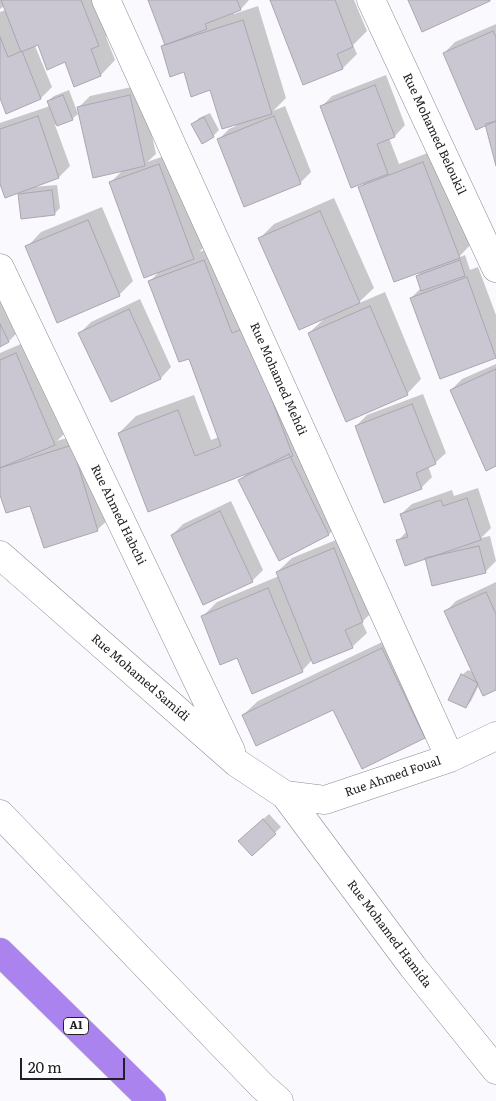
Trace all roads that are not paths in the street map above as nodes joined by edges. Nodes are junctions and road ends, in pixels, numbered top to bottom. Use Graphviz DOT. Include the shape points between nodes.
graph roads {
  1 [pos="106,0"];
  2 [pos="371,0"];
  3 [pos="0,268"];
  4 [pos="496,268"];
  5 [pos="0,555"];
  6 [pos="496,736"];
  7 [pos="450,758"];
  8 [pos="237,763"];
  9 [pos="285,795"];
  10 [pos="0,814"];
  11 [pos="0,952"];
  12 [pos="496,1070"];
  13 [pos="152,1101"];
  14 [pos="279,1101"];
  1 -- 7 [label="street, Rue Mohamed Mehdi"];
  2 -- 4 [label="street, Rue Mohamed Beloukil"];
  3 -- 8 [label="street, Rue Ahmed Habchi"];
  5 -- 8 [label="street, Rue Mohamed Samidi"];
  6 -- 7 [label="street, Rue Ahmed Foual"];
  7 -- 9 [label="street, Rue Ahmed Foual" via="325,800"];
  8 -- 9 [label="street, Rue Mohamed Samidi"];
  9 -- 12 [label="street, Rue Mohamed Hamida"];
  10 -- 14 [label="street"];
  11 -- 13 [label="highway, A1"];
}
